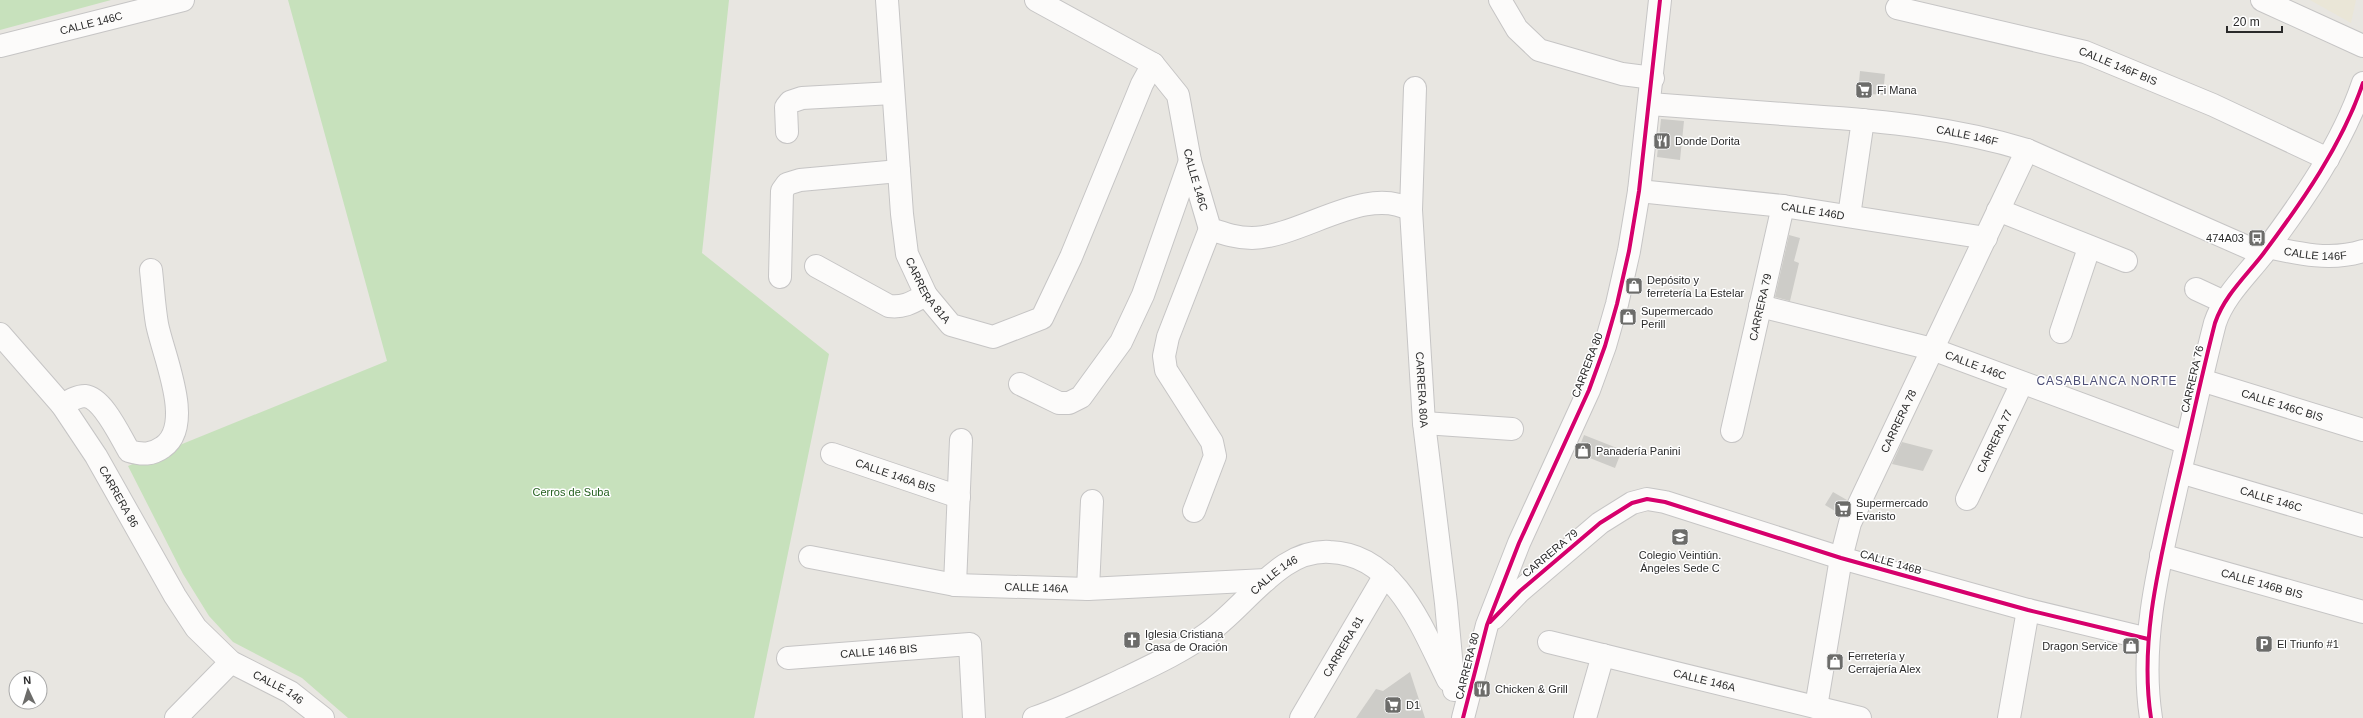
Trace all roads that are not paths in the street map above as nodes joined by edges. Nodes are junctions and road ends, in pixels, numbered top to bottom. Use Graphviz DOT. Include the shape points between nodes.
graph roads {
  1 [pos="183,0"];
  2 [pos="886,0"];
  3 [pos="1036,0"];
  4 [pos="1500,0"];
  5 [pos="1660,0"];
  6 [pos="2262,0"];
  7 [pos="1897,8"];
  8 [pos="0,46"];
  9 [pos="2363,46"];
  10 [pos="1153,64"];
  11 [pos="1653,78"];
  12 [pos="2363,83"];
  13 [pos="1415,88"];
  14 [pos="893,93"];
  15 [pos="1650,104"];
  16 [pos="1863,120"];
  17 [pos="787,132"];
  18 [pos="2027,150"];
  19 [pos="2328,159"];
  20 [pos="1190,161"];
  21 [pos="899,171"];
  22 [pos="1639,191"];
  23 [pos="1783,206"];
  24 [pos="1411,210"];
  25 [pos="1998,210"];
  26 [pos="1849,216"];
  27 [pos="1210,229"];
  28 [pos="1986,238"];
  29 [pos="2089,248"];
  30 [pos="2266,250"];
  31 [pos="2363,251"];
  32 [pos="2126,262"];
  33 [pos="816,266"];
  34 [pos="151,270"];
  35 [pos="780,277"];
  36 [pos="2196,289"];
  37 [pos="926,295"];
  38 [pos="2224,302"];
  39 [pos="1760,306"];
  40 [pos="2061,332"];
  41 [pos="0,334"];
  42 [pos="1932,349"];
  43 [pos="2201,380"];
  44 [pos="2022,383"];
  45 [pos="1020,384"];
  46 [pos="62,405"];
  47 [pos="1424,423"];
  48 [pos="1512,429"];
  49 [pos="2363,430"];
  50 [pos="1732,431"];
  51 [pos="961,440"];
  52 [pos="2186,443"];
  53 [pos="832,454"];
  54 [pos="2180,472"];
  55 [pos="959,497"];
  56 [pos="1967,499"];
  57 [pos="1092,501"];
  58 [pos="1632,503"];
  59 [pos="1194,511"];
  60 [pos="2363,526"];
  61 [pos="2161,555"];
  62 [pos="810,557"];
  63 [pos="1841,558"];
  64 [pos="1386,575"];
  65 [pos="1266,580"];
  66 [pos="955,585"];
  67 [pos="1088,589"];
  68 [pos="2028,610"];
  69 [pos="2363,612"];
  70 [pos="1487,625"];
  71 [pos="2148,639"];
  72 [pos="1549,642"];
  73 [pos="1603,655"];
  74 [pos="788,658"];
  75 [pos="231,662"];
  76 [pos="1454,690"];
  77 [pos="1816,707"];
  78 [pos="312,714"];
  79 [pos="1464,714"];
  80 [pos="1044,716"];
  81 [pos="176,718"];
  82 [pos="974,718"];
  83 [pos="1301,718"];
  84 [pos="1585,718"];
  85 [pos="1860,718"];
  86 [pos="2009,718"];
  87 [pos="2151,718"];
  1 -- 8 [label="street, CALLE 146C"];
  2 -- 14 [label="street, CARRERA 81A"];
  3 -- 10 [label="street, CALLE 146C"];
  4 -- 11 [label="street" via="1517,29 1539,50 1622,74"];
  5 -- 11 [label="street, CARRERA 80"];
  6 -- 9 [label="street"];
  7 -- 19 [label="street, CALLE 146F BIS" via="2085,52 2212,104"];
  10 -- 20 [label="street, CALLE 146C" via="1178,95"];
  10 -- 37 [label="street, CARRERA 81A" via="1142,84 1071,257 1042,318 993,337 951,325"];
  11 -- 15 [label="street, CARRERA 80"];
  12 -- 19 [label="street, CARRERA 76" via="2358,99"];
  13 -- 24 [label="street, CARRERA 80A"];
  14 -- 17 [label="street" via="802,98 790,102 786,107"];
  14 -- 21 [label="street, CARRERA 81A"];
  15 -- 16 [label="street, CALLE 146F"];
  15 -- 22 [label="street, CARRERA 80"];
  16 -- 18 [label="street, CALLE 146F" via="1953,131"];
  16 -- 26 [label="street"];
  18 -- 25 [label="street, CARRERA 78"];
  18 -- 30 [label="street, CALLE 146F"];
  19 -- 30 [label="street, CARRERA 76"];
  20 -- 27 [label="street, CALLE 146C"];
  20 -- 45 [label="street" via="1140,301 1121,342 1081,397 1068,403 1059,403"];
  21 -- 35 [label="street" via="800,180 787,184 782,191"];
  21 -- 37 [label="street, CARRERA 81A" via="907,254"];
  22 -- 23 [label="street, CALLE 146D"];
  22 -- 70 [label="street, CARRERA 80" via="1629,251 1605,346 1589,390 1519,543"];
  23 -- 26 [label="street, CALLE 146D"];
  23 -- 39 [label="street, CARRERA 79"];
  24 -- 27 [label="street" via="1400,203 1386,201 1254,238 1234,237"];
  24 -- 47 [label="street, CARRERA 80A"];
  25 -- 28 [label="street, CARRERA 78"];
  25 -- 29 [label="street"];
  26 -- 28 [label="street, CALLE 146D"];
  27 -- 59 [label="street" via="1168,337 1164,356 1166,370 1212,442 1215,456"];
  28 -- 42 [label="street, CARRERA 78"];
  29 -- 32 [label="street"];
  29 -- 40 [label="street"];
  30 -- 31 [label="street, CALLE 146F" via="2347,256"];
  30 -- 38 [label="street, CARRERA 76"];
  33 -- 37 [label="street" via="889,306 911,304"];
  34 -- 46 [label="street" via="157,324 177,408 176,432 169,444 157,452 142,455 129,451 104,409 94,399 76,397"];
  36 -- 38 [label="street"];
  38 -- 43 [label="street, CARRERA 76" via="2215,323"];
  39 -- 42 [label="street, CALLE 146C"];
  39 -- 50 [label="street, CARRERA 79"];
  41 -- 46 [label="street, CARRERA 86"];
  42 -- 44 [label="street, CALLE 146C"];
  42 -- 63 [label="street, CARRERA 78" via="1850,523"];
  43 -- 49 [label="street, CALLE 146C BIS"];
  43 -- 52 [label="street, CARRERA 76"];
  44 -- 52 [label="street, CALLE 146C"];
  44 -- 56 [label="street, CARRERA 77"];
  46 -- 75 [label="street, CARRERA 86" via="96,456 179,603 196,628"];
  47 -- 48 [label="street"];
  47 -- 76 [label="street, CARRERA 80A"];
  51 -- 55 [label="street"];
  52 -- 54 [label="street, CARRERA 76"];
  53 -- 55 [label="street, CALLE 146A BIS"];
  54 -- 60 [label="street, CALLE 146C"];
  54 -- 61 [label="street, CARRERA 76"];
  55 -- 66 [label="street"];
  57 -- 67 [label="street"];
  58 -- 63 [label="street, CALLE 146B" via="1647,499 1665,502"];
  58 -- 70 [label="street, CARRERA 79" via="1600,523 1520,591"];
  61 -- 69 [label="street, CALLE 146B BIS"];
  61 -- 71 [label="street, CARRERA 76"];
  62 -- 66 [label="street, CALLE 146A"];
  63 -- 68 [label="street, CALLE 146B"];
  63 -- 77 [label="street, CARRERA 78"];
  64 -- 65 [label="street, CALLE 146" via="1356,556 1320,551 1305,554"];
  64 -- 76 [label="street, CALLE 146" via="1418,620"];
  64 -- 83 [label="street, CARRERA 81"];
  65 -- 67 [label="street, CALLE 146A"];
  65 -- 80 [label="street, CALLE 146" via="1206,634 1169,657"];
  66 -- 67 [label="street, CALLE 146A"];
  68 -- 71 [label="street, CALLE 146B"];
  68 -- 86 [label="street"];
  70 -- 79 [label="street, CARRERA 80"];
  71 -- 87 [label="street, CARRERA 76"];
  72 -- 73 [label="street, CALLE 146A"];
  73 -- 77 [label="street, CALLE 146A"];
  73 -- 84 [label="street"];
  74 -- 82 [label="street, CALLE 146 BIS" via="970,644"];
  75 -- 78 [label="street, CALLE 146" via="272,681"];
  75 -- 81 [label="street"];
  76 -- 79 [label="street, CALLE 146"];
  77 -- 85 [label="street, CALLE 146A"];
}
